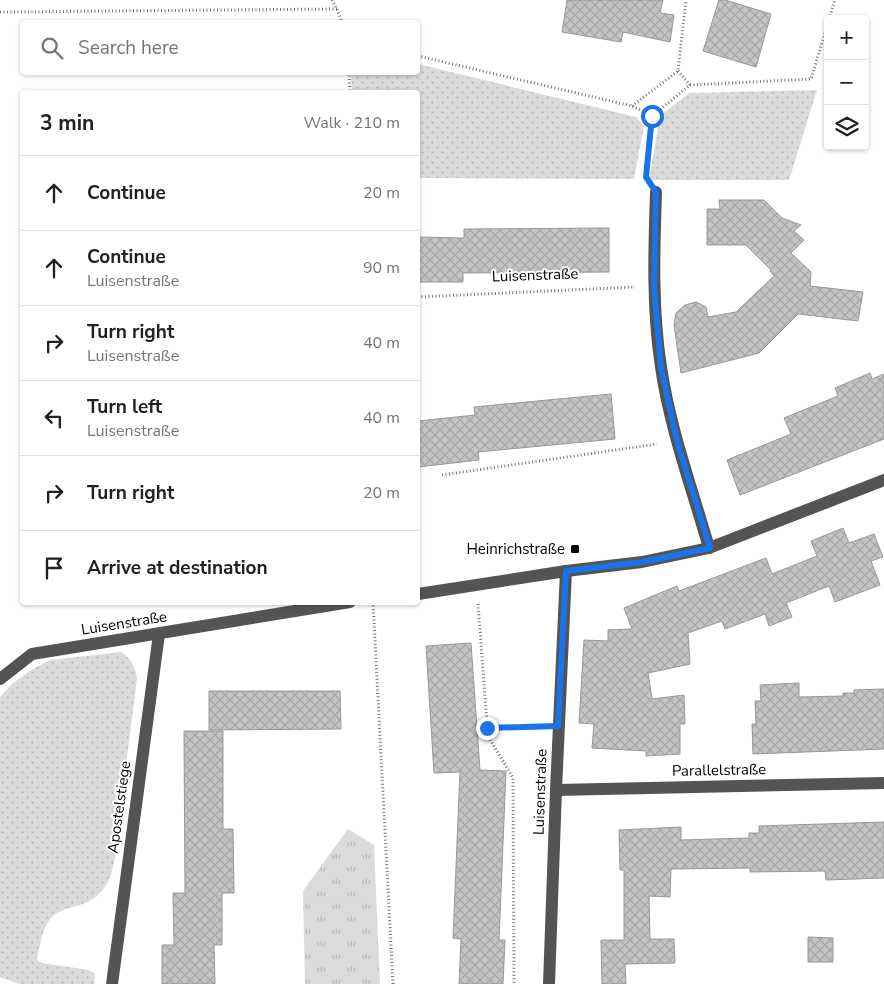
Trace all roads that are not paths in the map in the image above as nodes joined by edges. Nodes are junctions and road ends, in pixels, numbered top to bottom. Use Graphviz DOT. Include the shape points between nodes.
graph roads {
  1 [pos="656,192"];
  2 [pos="884,480"];
  3 [pos="710,548"];
  4 [pos="566,571"];
  5 [pos="420,594"];
  6 [pos="332,605"];
  7 [pos="159,634"];
  8 [pos="0,679"];
  9 [pos="884,783"];
  10 [pos="556,790"];
  11 [pos="112,984"];
  12 [pos="549,984"];
  1 -- 3 [label="street" via="654,287 661,368 677,441"];
  2 -- 3 [label="street"];
  3 -- 4 [label="street" via="642,562"];
  4 -- 5 [label="street"];
  4 -- 10 [label="street, Luisenstraße"];
  6 -- 7 [label="street, Luisenstraße"];
  7 -- 8 [label="street, Luisenstraße" via="32,654"];
  7 -- 11 [label="street, Apostelstiege"];
  9 -- 10 [label="street, Parallelstraße"];
  10 -- 12 [label="street, Luisenstraße"];
}
